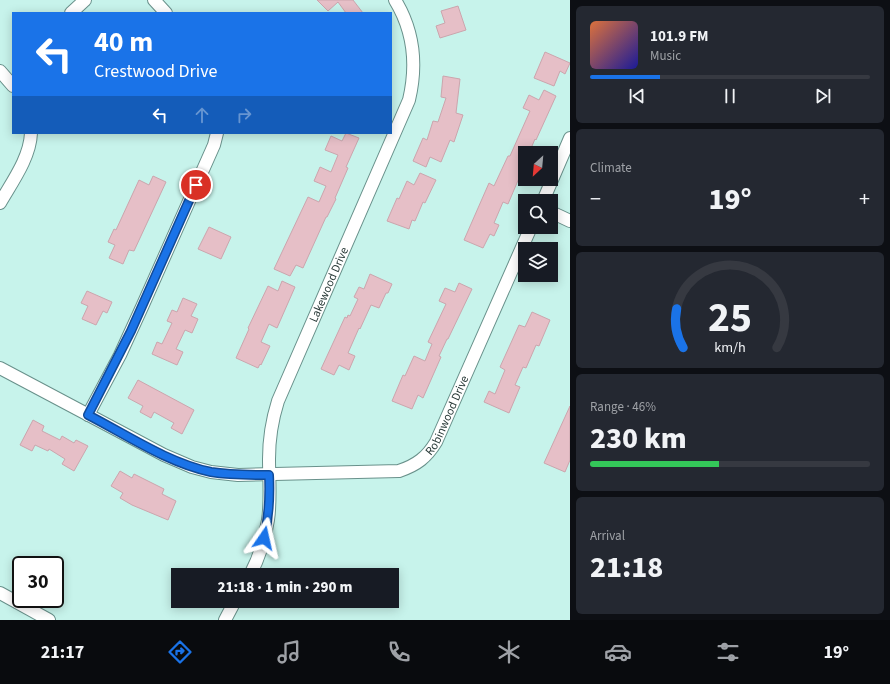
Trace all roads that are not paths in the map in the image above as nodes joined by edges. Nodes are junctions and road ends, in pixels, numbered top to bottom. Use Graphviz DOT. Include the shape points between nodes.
graph roads {
  1 [pos="85,0"];
  2 [pos="154,0"];
  3 [pos="395,0"];
  4 [pos="72,12"];
  5 [pos="165,12"];
  6 [pos="6,71"];
  7 [pos="12,84"];
  8 [pos="31,134"];
  9 [pos="217,134"];
  10 [pos="570,138"];
  11 [pos="545,194"];
  12 [pos="0,203"];
  13 [pos="558,215"];
  14 [pos="570,221"];
  15 [pos="528,234"];
  16 [pos="0,368"];
  17 [pos="88,415"];
  18 [pos="269,475"];
  19 [pos="253,568"];
  20 [pos="0,593"];
  21 [pos="232,608"];
  22 [pos="49,620"];
  23 [pos="225,620"];
  1 -- 4 [label="street"];
  2 -- 5 [label="street"];
  3 -- 18 [label="street, Lakewood Drive" via="407,24 412,45 414,72 409,100 278,401 271,431"];
  6 -- 7 [label="street"];
  8 -- 12 [label="street" via="29,147"];
  9 -- 17 [label="street" via="139,314"];
  10 -- 11 [label="street"];
  13 -- 14 [label="street"];
  15 -- 18 [label="street, Robinwood Drive" via="436,442 422,460 411,467 399,470"];
  16 -- 17 [label="street, Robinwood Drive"];
  17 -- 18 [label="street, Robinwood Drive" via="164,456 192,467 238,475"];
  18 -- 19 [label="street, Lakewood Drive" via="268,520"];
  20 -- 22 [label="street"];
  21 -- 23 [label="street"];
}
